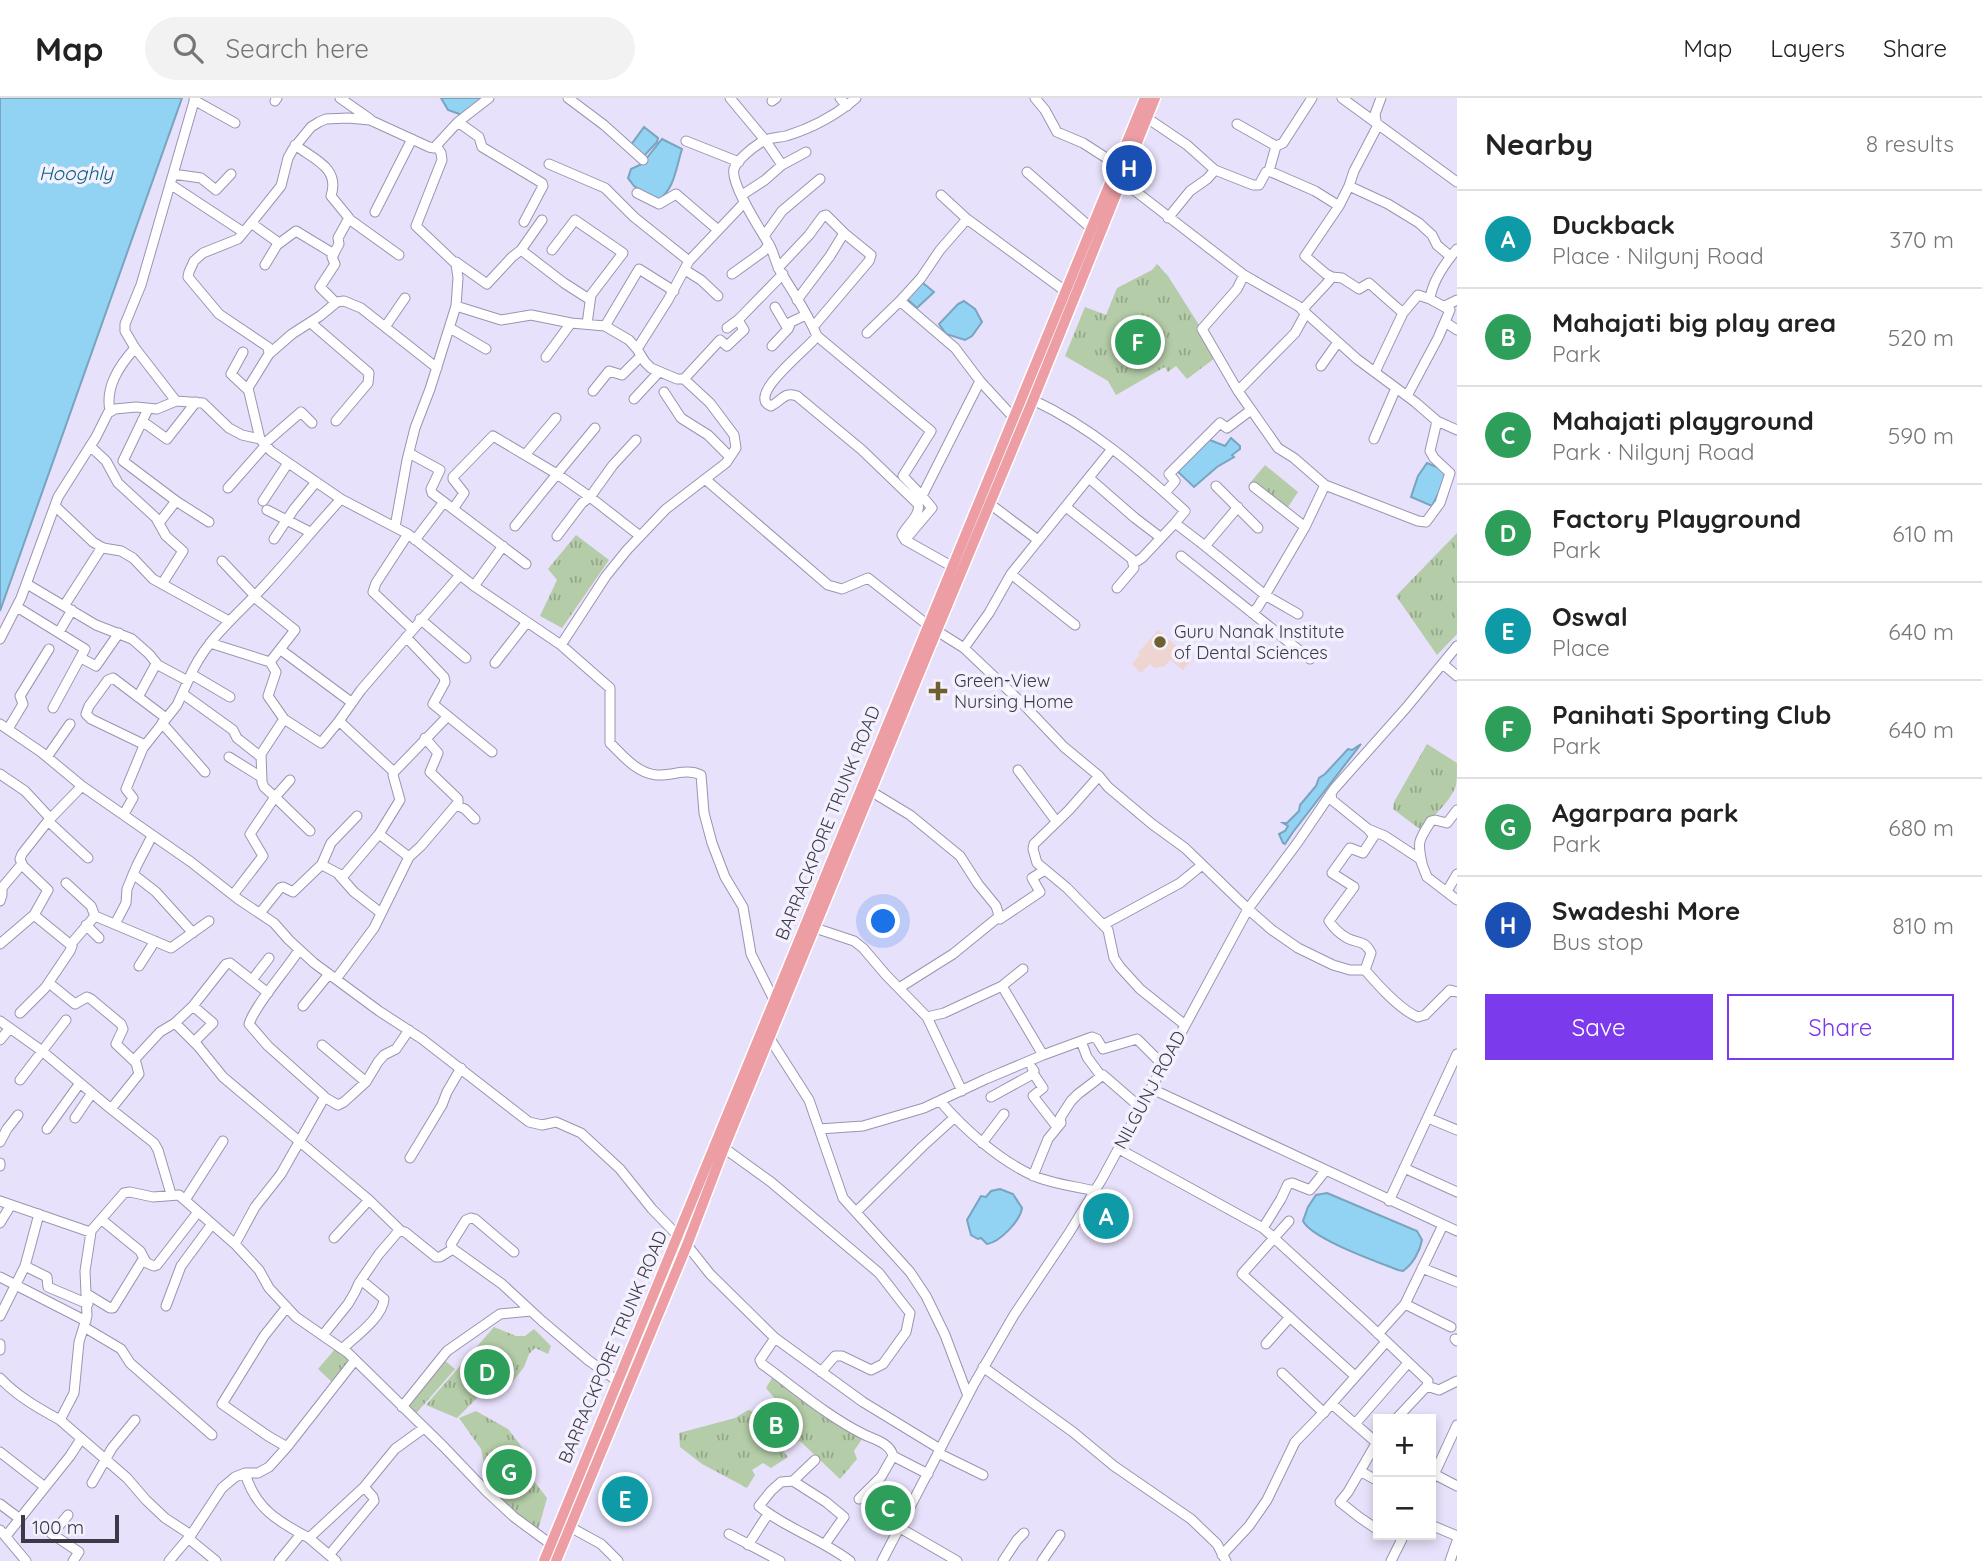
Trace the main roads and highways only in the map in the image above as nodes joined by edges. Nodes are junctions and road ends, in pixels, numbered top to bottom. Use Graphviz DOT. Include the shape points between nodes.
graph roads {
  1 [pos="1145,98"];
  2 [pos="1155,98"];
  3 [pos="1120,173"];
  4 [pos="933,628"];
  5 [pos="765,1037"];
  6 [pos="556,1552"];
  7 [pos="544,1561"];
  1 -- 3 [label="main road, BARRACKPORE TRUNK ROAD"];
  2 -- 3 [label="main road, BARRACKPORE TRUNK ROAD"];
  3 -- 4 [label="main road, BARRACKPORE TRUNK ROAD" via="1033,400"];
  3 -- 4 [label="main road, BARRACKPORE TRUNK ROAD" via="1065,291 953,567"];
  4 -- 5 [label="main road, BARRACKPORE TRUNK ROAD" via="872,792"];
  4 -- 5 [label="main road, BARRACKPORE TRUNK ROAD" via="775,1000"];
  5 -- 6 [label="main road, BARRACKPORE TRUNK ROAD" via="678,1236"];
  5 -- 6 [label="main road, BARRACKPORE TRUNK ROAD" via="687,1245"];
  6 -- 7 [label="main road, BARRACKPORE TRUNK ROAD"];
}
